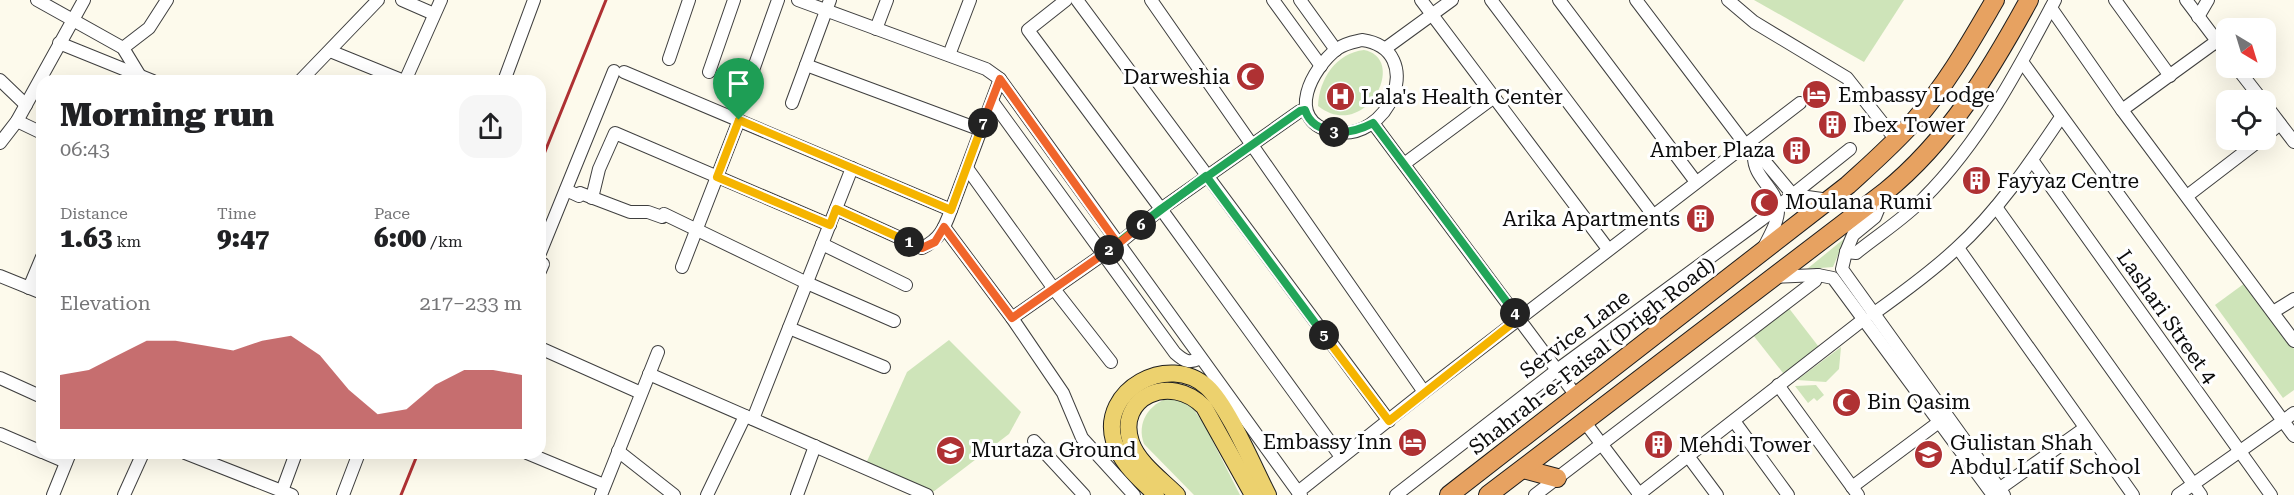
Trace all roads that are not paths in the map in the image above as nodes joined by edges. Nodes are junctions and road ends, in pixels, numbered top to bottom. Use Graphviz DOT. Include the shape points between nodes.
graph roads {
  1 [pos="37,0"];
  2 [pos="84,0"];
  3 [pos="166,0"];
  4 [pos="378,0"];
  5 [pos="402,0"];
  6 [pos="441,0"];
  7 [pos="534,0"];
  8 [pos="688,0"];
  9 [pos="734,0"];
  10 [pos="778,0"];
  11 [pos="798,0"];
  12 [pos="887,0"];
  13 [pos="970,0"];
  14 [pos="1066,0"];
  15 [pos="1077,0"];
  16 [pos="1151,0"];
  17 [pos="1273,0"];
  18 [pos="1300,0"];
  19 [pos="1421,0"];
  20 [pos="1452,0"];
  21 [pos="1491,0"];
  22 [pos="1559,0"];
  23 [pos="1636,0"];
  24 [pos="1728,0"];
  25 [pos="1995,0"];
  26 [pos="2029,0"];
  27 [pos="2115,0"];
  28 [pos="2186,0"];
  29 [pos="2208,0"];
  30 [pos="2048,3"];
  31 [pos="828,5"];
  32 [pos="434,14"];
  33 [pos="1432,15"];
  34 [pos="2199,17"];
  35 [pos="73,20"];
  36 [pos="876,29"];
  37 [pos="2010,35"];
  38 [pos="2216,40"];
  39 [pos="2216,42"];
  40 [pos="59,43"];
  41 [pos="123,48"];
  42 [pos="1386,48"];
  43 [pos="1336,50"];
  44 [pos="330,51"];
  45 [pos="949,55"];
  46 [pos="669,59"];
  47 [pos="2023,63"];
  48 [pos="806,65"];
  49 [pos="1321,66"];
  50 [pos="709,72"];
  51 [pos="42,75"];
  52 [pos="138,75"];
  53 [pos="139,75"];
  54 [pos="306,75"];
  55 [pos="390,75"];
  56 [pos="408,75"];
  57 [pos="506,75"];
  58 [pos="2170,76"];
  59 [pos="2245,78"];
  60 [pos="1000,79"];
  61 [pos="0,80"];
  62 [pos="36,86"];
  63 [pos="747,87"];
  64 [pos="2254,90"];
  65 [pos="1493,98"];
  66 [pos="992,101"];
  67 [pos="792,103"];
  68 [pos="1800,104"];
  69 [pos="26,105"];
  70 [pos="1305,110"];
  71 [pos="2122,110"];
  72 [pos="2061,117"];
  73 [pos="2276,119"];
  74 [pos="739,120"];
  75 [pos="17,121"];
  76 [pos="1373,123"];
  77 [pos="2280,124"];
  78 [pos="2276,127"];
  79 [pos="36,130"];
  80 [pos="981,130"];
  81 [pos="1896,140"];
  82 [pos="2293,140"];
  83 [pos="0,143"];
  84 [pos="1252,144"];
  85 [pos="1745,146"];
  86 [pos="1851,149"];
  87 [pos="2247,150"];
  88 [pos="1754,156"];
  89 [pos="2032,160"];
  90 [pos="1404,164"];
  91 [pos="852,168"];
  92 [pos="967,168"];
  93 [pos="1206,176"];
  94 [pos="717,177"];
  95 [pos="1696,182"];
  96 [pos="566,190"];
  97 [pos="1885,192"];
  98 [pos="1793,195"];
  99 [pos="2187,196"];
  100 [pos="592,198"];
  101 [pos="1829,200"];
  102 [pos="1778,206"];
  103 [pos="1996,207"];
  104 [pos="836,209"];
  105 [pos="1161,209"];
  106 [pos="951,210"];
  107 [pos="1653,215"];
  108 [pos="830,225"];
  109 [pos="944,227"];
  110 [pos="697,230"];
  111 [pos="546,238"];
  112 [pos="822,244"];
  113 [pos="1118,244"];
  114 [pos="1958,248"];
  115 [pos="1608,249"];
  116 [pos="1761,252"];
  117 [pos="1846,252"];
  118 [pos="1103,254"];
  119 [pos="682,267"];
  120 [pos="36,271"];
  121 [pos="1818,274"];
  122 [pos="0,276"];
  123 [pos="1771,278"];
  124 [pos="807,283"];
  125 [pos="906,285"];
  126 [pos="29,288"];
  127 [pos="1054,289"];
  128 [pos="36,291"];
  129 [pos="2294,299"];
  130 [pos="2273,312"];
  131 [pos="1868,316"];
  132 [pos="1012,318"];
  133 [pos="1519,318"];
  134 [pos="894,321"];
  135 [pos="789,328"];
  136 [pos="2294,340"];
  137 [pos="546,351"];
  138 [pos="658,352"];
  139 [pos="1200,358"];
  140 [pos="1111,362"];
  141 [pos="884,367"];
  142 [pos="1557,370"];
  143 [pos="649,374"];
  144 [pos="0,378"];
  145 [pos="1778,385"];
  146 [pos="1424,392"];
  147 [pos="641,393"];
  148 [pos="36,394"];
  149 [pos="1577,397"];
  150 [pos="2294,412"];
  151 [pos="749,417"];
  152 [pos="1389,421"];
  153 [pos="1584,421"];
  154 [pos="1734,421"];
  155 [pos="2283,421"];
  156 [pos="1939,422"];
  157 [pos="2085,428"];
  158 [pos="0,434"];
  159 [pos="2294,436"];
  160 [pos="1034,441"];
  161 [pos="1602,444"];
  162 [pos="815,446"];
  163 [pos="36,449"];
  164 [pos="618,451"];
  165 [pos="2239,452"];
  166 [pos="1688,456"];
  167 [pos="1341,457"];
  168 [pos="67,459"];
  169 [pos="141,459"];
  170 [pos="200,459"];
  171 [pos="295,459"];
  172 [pos="357,459"];
  173 [pos="539,459"];
  174 [pos="1522,469"];
  175 [pos="1557,478"];
  176 [pos="901,490"];
  177 [pos="2197,490"];
  178 [pos="1855,491"];
  179 [pos="602,492"];
  180 [pos="287,493"];
  181 [pos="1999,493"];
  182 [pos="126,494"];
  183 [pos="1083,494"];
  184 [pos="1300,494"];
  185 [pos="53,495"];
  186 [pos="343,495"];
  187 [pos="674,495"];
  188 [pos="707,495"];
  189 [pos="796,495"];
  190 [pos="927,495"];
  191 [pos="1134,495"];
  192 [pos="1156,495"];
  193 [pos="1177,495"];
  194 [pos="1252,495"];
  195 [pos="1268,495"];
  196 [pos="1396,495"];
  197 [pos="1449,495"];
  198 [pos="1488,495"];
  199 [pos="1535,495"];
  200 [pos="1639,495"];
  201 [pos="1717,495"];
  202 [pos="1788,495"];
  203 [pos="2133,495"];
  204 [pos="2178,495"];
  205 [pos="2271,495"];
  1 -- 35 [label="street"];
  2 -- 35 [label="street"];
  3 -- 41 [label="street" via="149,28"];
  4 -- 44 [label="street"];
  5 -- 32 [label="street"];
  6 -- 32 [label="street"];
  7 -- 57 [label="street"];
  8 -- 46 [label="street"];
  9 -- 50 [label="street"];
  10 -- 63 [label="street"];
  11 -- 31 [label="street"];
  12 -- 36 [label="street"];
  13 -- 45 [label="street"];
  14 -- 105 [label="street" via="1028,30"];
  15 -- 93 [label="street"];
  16 -- 84 [label="street"];
  17 -- 49 [label="street"];
  18 -- 43 [label="street"];
  19 -- 33 [label="street"];
  20 -- 33 [label="street"];
  21 -- 107 [label="street"];
  22 -- 95 [label="street"];
  23 -- 85 [label="street"];
  24 -- 81 [label="street" via="1762,28 1847,78"];
  25 -- 81 [label="highway, Shahrah-e-Faisal (Drigh Road)" via="1953,70"];
  26 -- 37 [label="highway"];
  27 -- 58 [label="street"];
  28 -- 34 [label="street"];
  29 -- 34 [label="street"];
  30 -- 37 [label="highway"];
  30 -- 47 [label="street"];
  30 -- 71 [label="street"];
  31 -- 36 [label="street"];
  31 -- 48 [label="street"];
  32 -- 56 [label="street"];
  33 -- 42 [label="street"];
  33 -- 65 [label="street"];
  34 -- 38 [label="street"];
  35 -- 40 [label="street"];
  35 -- 41 [label="street"];
  36 -- 45 [label="street"];
  37 -- 97 [label="highway" via="1959,115"];
  39 -- 58 [label="street"];
  40 -- 51 [label="street"];
  40 -- 52 [label="street"];
  41 -- 53 [label="street"];
  42 -- 43 [label="street" via="1362,40 1348,42"];
  42 -- 76 [label="street" via="1394,61 1396,87 1391,103"];
  43 -- 49 [label="street"];
  44 -- 54 [label="street"];
  44 -- 55 [label="street"];
  45 -- 60 [label="street" via="986,69"];
  47 -- 72 [label="street"];
  47 -- 117 [label="street" via="1970,145 1934,188 1856,252"];
  48 -- 67 [label="street"];
  48 -- 80 [label="street"];
  49 -- 70 [label="street" via="1308,92"];
  58 -- 71 [label="street"];
  59 -- 64 [label="street"];
  60 -- 66 [label="street"];
  60 -- 113 [label="street"];
  61 -- 69 [label="street"];
  62 -- 69 [label="street"];
  65 -- 90 [label="street"];
  65 -- 115 [label="street"];
  66 -- 80 [label="street"];
  66 -- 118 [label="street"];
  68 -- 85 [label="street"];
  69 -- 75 [label="street"];
  70 -- 76 [label="street" via="1313,124 1335,132 1361,129"];
  70 -- 84 [label="street"];
  71 -- 99 [label="street"];
  72 -- 89 [label="street"];
  72 -- 155 [label="street"];
  73 -- 77 [label="street"];
  74 -- 91 [label="street"];
  74 -- 94 [label="street"];
  74 -- 96 [label="street" via="619,71"];
  75 -- 79 [label="street"];
  75 -- 83 [label="street"];
  76 -- 90 [label="street"];
  77 -- 78 [label="street"];
  77 -- 82 [label="street"];
  80 -- 92 [label="street"];
  81 -- 101 [label="highway, Shahrah-e-Faisal (Drigh Road)"];
  84 -- 93 [label="street"];
  84 -- 146 [label="street"];
  85 -- 88 [label="street"];
  85 -- 95 [label="street"];
  86 -- 98 [label="street, Service Lane"];
  87 -- 99 [label="street"];
  88 -- 98 [label="street" via="1762,158"];
  88 -- 102 [label="street" via="1754,165"];
  89 -- 103 [label="street"];
  89 -- 165 [label="street, Lashari Street 4"];
  90 -- 133 [label="street"];
  91 -- 104 [label="street"];
  91 -- 106 [label="street"];
  92 -- 106 [label="street"];
  92 -- 127 [label="street"];
  93 -- 105 [label="street"];
  93 -- 152 [label="street"];
  94 -- 100 [label="street" via="615,133 599,169"];
  94 -- 108 [label="street"];
  94 -- 110 [label="street"];
  95 -- 107 [label="street"];
  96 -- 100 [label="street"];
  96 -- 111 [label="street"];
  97 -- 117 [label="street" via="1875,217 1853,236"];
  97 -- 123 [label="highway"];
  98 -- 101 [label="street"];
  98 -- 102 [label="street, Service Lane"];
  99 -- 130 [label="street"];
  100 -- 110 [label="street" via="630,212 663,217 664,214"];
  101 -- 116 [label="highway, Shahrah-e-Faisal (Drigh Road)"];
  102 -- 116 [label="street"];
  102 -- 142 [label="street, Service Lane"];
  103 -- 114 [label="street"];
  103 -- 177 [label="street"];
  104 -- 108 [label="street"];
  104 -- 109 [label="street" via="922,248 935,242"];
  105 -- 113 [label="street"];
  105 -- 167 [label="street"];
  106 -- 109 [label="street"];
  107 -- 115 [label="street"];
  108 -- 112 [label="street"];
  109 -- 132 [label="street"];
  110 -- 119 [label="street"];
  110 -- 124 [label="street"];
  112 -- 124 [label="street"];
  112 -- 125 [label="street"];
  113 -- 118 [label="street"];
  113 -- 139 [label="street"];
  114 -- 131 [label="street" via="1926,276"];
  114 -- 157 [label="street"];
  115 -- 133 [label="street"];
  116 -- 149 [label="highway, Shahrah-e-Faisal (Drigh Road)"];
  117 -- 131 [label="street" via="1842,270"];
  118 -- 127 [label="street"];
  118 -- 139 [label="street" via="1175,353 1184,361"];
  120 -- 126 [label="street"];
  121 -- 123 [label="street"];
  121 -- 131 [label="street" via="1833,278"];
  121 -- 161 [label="street" via="1815,281"];
  122 -- 126 [label="street"];
  123 -- 153 [label="highway"];
  124 -- 134 [label="street"];
  124 -- 135 [label="street"];
  126 -- 128 [label="street"];
  127 -- 132 [label="street"];
  127 -- 140 [label="street"];
  129 -- 130 [label="street"];
  130 -- 136 [label="street"];
  131 -- 145 [label="street"];
  131 -- 156 [label="street"];
  131 -- 181 [label="street"];
  132 -- 191 [label="street" via="1063,393 1082,438"];
  133 -- 142 [label="street"];
  133 -- 146 [label="street"];
  135 -- 141 [label="street"];
  135 -- 151 [label="street"];
  137 -- 147 [label="street"];
  138 -- 143 [label="street"];
  139 -- 184 [label="street"];
  142 -- 149 [label="street"];
  142 -- 196 [label="street, Service Lane"];
  143 -- 147 [label="street"];
  143 -- 151 [label="street"];
  144 -- 148 [label="street"];
  145 -- 154 [label="street"];
  145 -- 178 [label="street"];
  146 -- 152 [label="street"];
  147 -- 164 [label="street"];
  149 -- 197 [label="highway, Shahrah-e-Faisal (Drigh Road)"];
  150 -- 155 [label="street"];
  151 -- 162 [label="street"];
  151 -- 188 [label="street"];
  152 -- 167 [label="street"];
  153 -- 161 [label="street"];
  153 -- 174 [label="highway"];
  154 -- 166 [label="street"];
  154 -- 202 [label="street"];
  155 -- 159 [label="street"];
  155 -- 165 [label="street"];
  156 -- 178 [label="street"];
  156 -- 181 [label="street"];
  157 -- 181 [label="street"];
  157 -- 203 [label="street"];
  158 -- 163 [label="street"];
  160 -- 183 [label="street"];
  161 -- 175 [label="street"];
  161 -- 200 [label="street"];
  162 -- 176 [label="street"];
  162 -- 189 [label="street"];
  164 -- 179 [label="street"];
  164 -- 187 [label="street"];
  165 -- 177 [label="street"];
  165 -- 205 [label="street, Lashari Street 4"];
  166 -- 200 [label="street"];
  166 -- 201 [label="street"];
  167 -- 184 [label="street"];
  168 -- 185 [label="street"];
  169 -- 182 [label="street"];
  170 -- 180 [label="street"];
  171 -- 180 [label="street"];
  172 -- 186 [label="street"];
  173 -- 179 [label="street"];
  174 -- 175 [label="highway"];
  174 -- 198 [label="highway"];
  175 -- 199 [label="street"];
  176 -- 190 [label="street"];
  177 -- 204 [label="street"];
  192 -- 195 [label="main road" via="1122,458 1112,425 1116,407 1137,383 1152,375 1173,373 1191,376 1207,387 1221,405"];
  193 -- 194 [label="main road" via="1140,456 1128,428 1131,412 1140,402 1168,389 1184,391 1204,407"];
}
